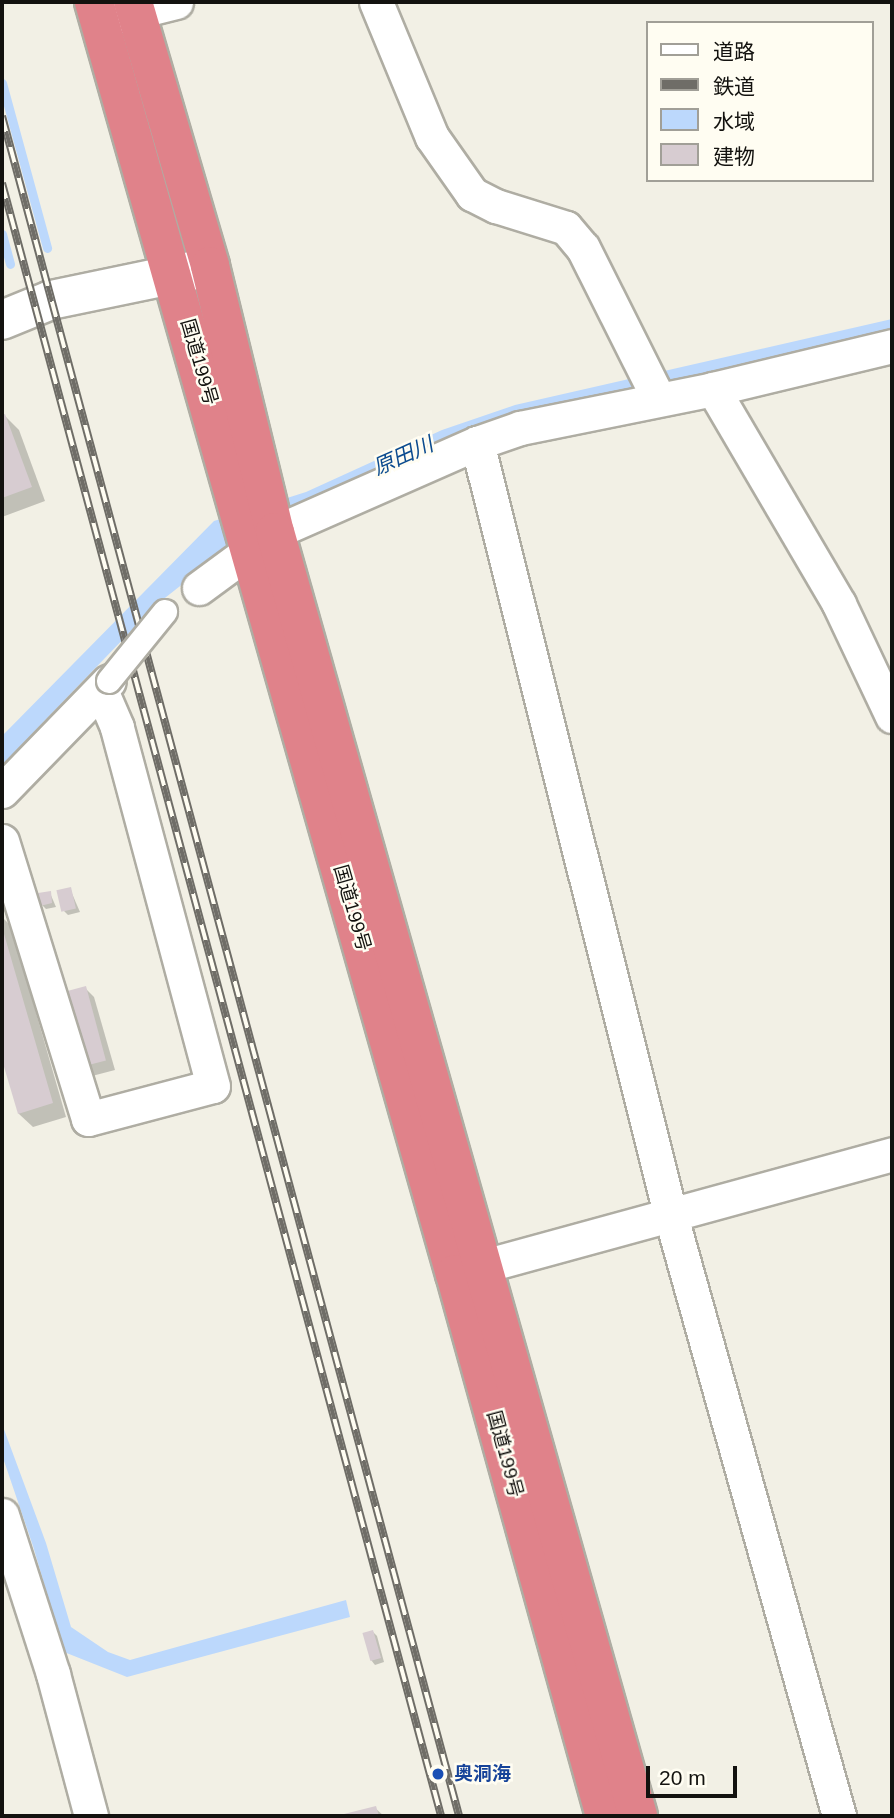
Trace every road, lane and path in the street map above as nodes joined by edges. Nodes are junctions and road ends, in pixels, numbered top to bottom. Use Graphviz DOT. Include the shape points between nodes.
graph roads {
  1 [pos="176,2"];
  2 [pos="376,2"];
  3 [pos="115,9"];
  4 [pos="192,272"];
  5 [pos="2,320"];
  6 [pos="892,346"];
  7 [pos="713,389"];
  8 [pos="658,398"];
  9 [pos="477,443"];
  10 [pos="263,541"];
  11 [pos="199,588"];
  12 [pos="165,612"];
  13 [pos="105,685"];
  14 [pos="892,716"];
  15 [pos="2,791"];
  16 [pos="2,841"];
  17 [pos="892,1154"];
  18 [pos="670,1213"];
  19 [pos="469,1269"];
  20 [pos="2,1515"];
  21 [pos="91,1816"];
  22 [pos="605,1816"];
  23 [pos="638,1816"];
  24 [pos="839,1816"];
  1 -- 3 [label="street"];
  2 -- 8 [label="street" via="432,137 472,194 566,228 583,248"];
  3 -- 4 [label="highway, 国道199号"];
  4 -- 5 [label="street" via="51,300"];
  4 -- 10 [label="highway, 国道199号"];
  6 -- 7 [label="street"];
  7 -- 8 [label="street"];
  7 -- 14 [label="street" via="839,604"];
  8 -- 9 [label="street" via="520,428"];
  9 -- 10 [label="street"];
  9 -- 18 [label="street"];
  10 -- 11 [label="street"];
  10 -- 19 [label="highway, 国道199号"];
  12 -- 13 [label="street, bridge"];
  13 -- 15 [label="street"];
  13 -- 16 [label="street" via="213,1086 88,1119"];
  17 -- 18 [label="street"];
  18 -- 19 [label="street"];
  18 -- 24 [label="street"];
  19 -- 22 [label="highway, 国道199号"];
  19 -- 23 [label="highway, 国道199号"];
  20 -- 21 [label="street" via="53,1674"];
}
